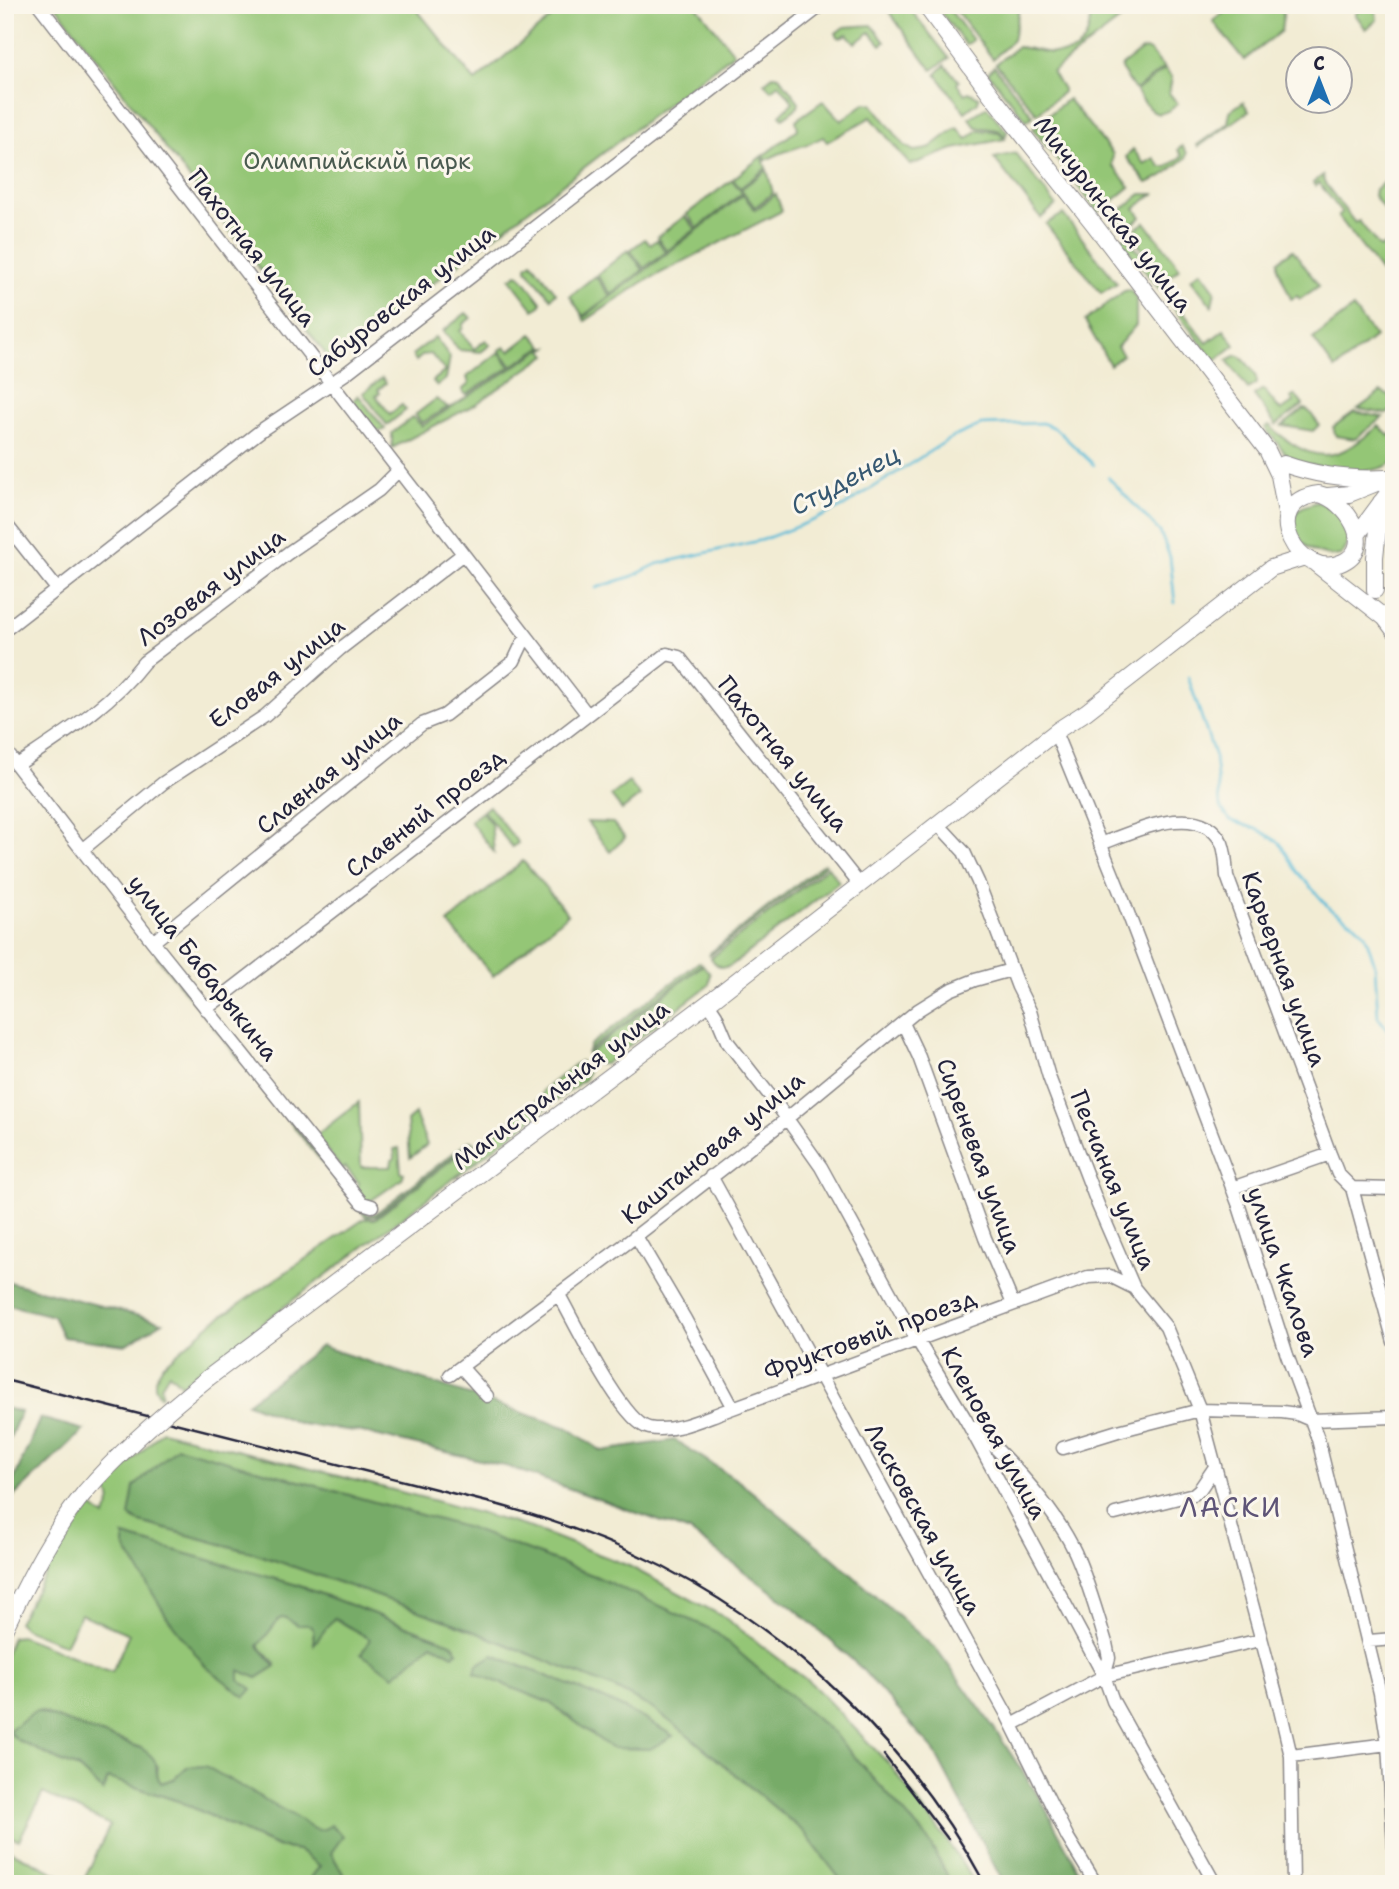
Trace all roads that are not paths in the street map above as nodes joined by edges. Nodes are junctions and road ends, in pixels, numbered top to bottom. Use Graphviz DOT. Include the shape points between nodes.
graph roads {
  1 [pos="39,5"];
  2 [pos="822,5"];
  3 [pos="925,5"];
  4 [pos="330,384"];
  5 [pos="1267,450"];
  6 [pos="1284,464"];
  7 [pos="399,470"];
  8 [pos="1391,479"];
  9 [pos="1324,495"];
  10 [pos="1381,502"];
  11 [pos="5,523"];
  12 [pos="1287,526"];
  13 [pos="1357,540"];
  14 [pos="463,554"];
  15 [pos="1310,560"];
  16 [pos="1271,568"];
  17 [pos="57,589"];
  18 [pos="1375,590"];
  19 [pos="1390,624"];
  20 [pos="5,630"];
  21 [pos="528,638"];
  22 [pos="671,653"];
  23 [pos="587,714"];
  24 [pos="1055,732"];
  25 [pos="5,750"];
  26 [pos="17,765"];
  27 [pos="938,824"];
  28 [pos="1100,844"];
  29 [pos="83,849"];
  30 [pos="860,885"];
  31 [pos="153,942"];
  32 [pos="1011,970"];
  33 [pos="206,1009"];
  34 [pos="712,1009"];
  35 [pos="903,1023"];
  36 [pos="786,1118"];
  37 [pos="1330,1154"];
  38 [pos="711,1176"];
  39 [pos="1233,1188"];
  40 [pos="1352,1188"];
  41 [pos="1394,1189"];
  42 [pos="372,1206"];
  43 [pos="636,1236"];
  44 [pos="1134,1288"];
  45 [pos="559,1295"];
  46 [pos="1013,1304"];
  47 [pos="918,1338"];
  48 [pos="1394,1342"];
  49 [pos="462,1368"];
  50 [pos="450,1375"];
  51 [pos="821,1375"];
  52 [pos="487,1396"];
  53 [pos="733,1408"];
  54 [pos="1200,1410"];
  55 [pos="1394,1417"];
  56 [pos="966,1420"];
  57 [pos="1311,1420"];
  58 [pos="1063,1448"];
  59 [pos="1215,1466"];
  60 [pos="1115,1514"];
  61 [pos="5,1628"];
  62 [pos="1394,1639"];
  63 [pos="1260,1640"];
  64 [pos="1369,1642"];
  65 [pos="1104,1676"];
  66 [pos="1012,1725"];
  67 [pos="1388,1744"];
  68 [pos="1291,1756"];
  69 [pos="1394,1846"];
  70 [pos="1096,1884"];
  71 [pos="1215,1884"];
  72 [pos="1293,1884"];
  1 -- 4 [label="street, Пахотная улица"];
  2 -- 4 [label="street, Сабуровская улица"];
  3 -- 5 [label="main road, Мичуринская улица"];
  4 -- 7 [label="street, Пахотная улица"];
  4 -- 17 [label="street, Сабуровская улица" via="263,429"];
  5 -- 6 [label="main road, Мичуринская улица"];
  5 -- 12 [label="main road, Мичуринская улица" via="1279,475"];
  6 -- 8 [label="main road" via="1330,477"];
  6 -- 9 [label="main road, Мичуринская улица"];
  7 -- 14 [label="street, Пахотная улица"];
  7 -- 26 [label="street, Лозовая улица" via="379,490 144,662 128,684 61,736"];
  8 -- 9 [label="main road"];
  8 -- 10 [label="main road"];
  9 -- 12 [label="main road" via="1296,503"];
  9 -- 13 [label="main road" via="1344,508"];
  10 -- 13 [label="main road"];
  10 -- 18 [label="main road"];
  11 -- 17 [label="street"];
  12 -- 15 [label="main road" via="1296,548"];
  12 -- 16 [label="main road"];
  13 -- 15 [label="main road" via="1351,557 1341,563 1324,565"];
  13 -- 18 [label="main road"];
  14 -- 21 [label="street, Пахотная улица"];
  14 -- 29 [label="street, Еловая улица" via="341,649 265,716 163,783"];
  15 -- 16 [label="main road"];
  15 -- 19 [label="main road"];
  16 -- 24 [label="main road, Магистральная улица"];
  17 -- 20 [label="street, Сабуровская улица"];
  18 -- 19 [label="main road"];
  21 -- 23 [label="street, Пахотная улица"];
  21 -- 31 [label="street, Славная улица" via="514,662 445,715 422,724"];
  22 -- 23 [label="street, Славный проезд"];
  22 -- 30 [label="street, Пахотная улица" via="679,657"];
  23 -- 33 [label="street, Славный проезд"];
  24 -- 27 [label="main road, Магистральная улица"];
  24 -- 28 [label="street, улица Чкалова"];
  25 -- 26 [label="street, улица Бабарыкина"];
  26 -- 29 [label="street, улица Бабарыкина"];
  27 -- 30 [label="main road, Магистральная улица"];
  27 -- 32 [label="street, Песчаная улица" via="964,852"];
  28 -- 37 [label="street, Карьерная улица" via="1167,821 1193,822 1218,837 1227,876"];
  28 -- 39 [label="street, улица Чкалова"];
  29 -- 31 [label="street, улица Бабарыкина"];
  30 -- 34 [label="main road, Магистральная улица"];
  31 -- 33 [label="street, улица Бабарыкина"];
  32 -- 35 [label="street, Каштановая улица" via="950,990"];
  32 -- 44 [label="street, Песчаная улица" via="1030,1011 1074,1145"];
  33 -- 42 [label="street, улица Бабарыкина" via="362,1203"];
  34 -- 36 [label="street, Кленовая улица" via="727,1041"];
  34 -- 61 [label="main road, Магистральная улица, bridge" via="154,1422 101,1474 59,1527"];
  35 -- 36 [label="street, Каштановая улица"];
  35 -- 46 [label="street, Сиреневая улица"];
  36 -- 38 [label="street, Каштановая улица"];
  36 -- 47 [label="street, Кленовая улица" via="821,1167"];
  37 -- 39 [label="street"];
  37 -- 40 [label="street, Карьерная улица" via="1338,1174"];
  38 -- 43 [label="street, Каштановая улица"];
  38 -- 51 [label="street, Ласковская улица"];
  39 -- 57 [label="street, улица Чкалова"];
  40 -- 41 [label="street"];
  40 -- 48 [label="street, Карьерная улица"];
  43 -- 45 [label="street, Каштановая улица"];
  43 -- 53 [label="street"];
  44 -- 46 [label="street, Фруктовый проезд" via="1112,1276 1094,1276"];
  44 -- 54 [label="street, Песчаная улица" via="1166,1327"];
  45 -- 49 [label="street, Каштановая улица"];
  45 -- 53 [label="street, Фруктовый проезд" via="625,1408 644,1426 662,1429"];
  46 -- 47 [label="street, Фруктовый проезд"];
  47 -- 51 [label="street, Фруктовый проезд"];
  47 -- 56 [label="street, Кленовая улица"];
  49 -- 50 [label="street, Каштановая улица"];
  49 -- 52 [label="street"];
  51 -- 53 [label="street, Фруктовый проезд"];
  51 -- 66 [label="street, Ласковская улица"];
  54 -- 57 [label="street" via="1282,1412"];
  54 -- 58 [label="street"];
  54 -- 59 [label="street, Песчаная улица"];
  55 -- 57 [label="street"];
  56 -- 65 [label="street, Кленовая улица"];
  56 -- 65 [label="street" via="1019,1473 1074,1550 1106,1643 1109,1658"];
  57 -- 64 [label="street, улица Чкалова"];
  59 -- 60 [label="street" via="1194,1494"];
  59 -- 63 [label="street, Песчаная улица"];
  62 -- 64 [label="street"];
  63 -- 65 [label="street"];
  63 -- 68 [label="street, Песчаная улица"];
  64 -- 67 [label="street, улица Чкалова"];
  65 -- 66 [label="street"];
  65 -- 71 [label="street, Кленовая улица" via="1113,1701"];
  66 -- 70 [label="street, Ласковская улица"];
  67 -- 68 [label="street"];
  67 -- 69 [label="street, улица Чкалова"];
  68 -- 72 [label="street, Песчаная улица"];
}
